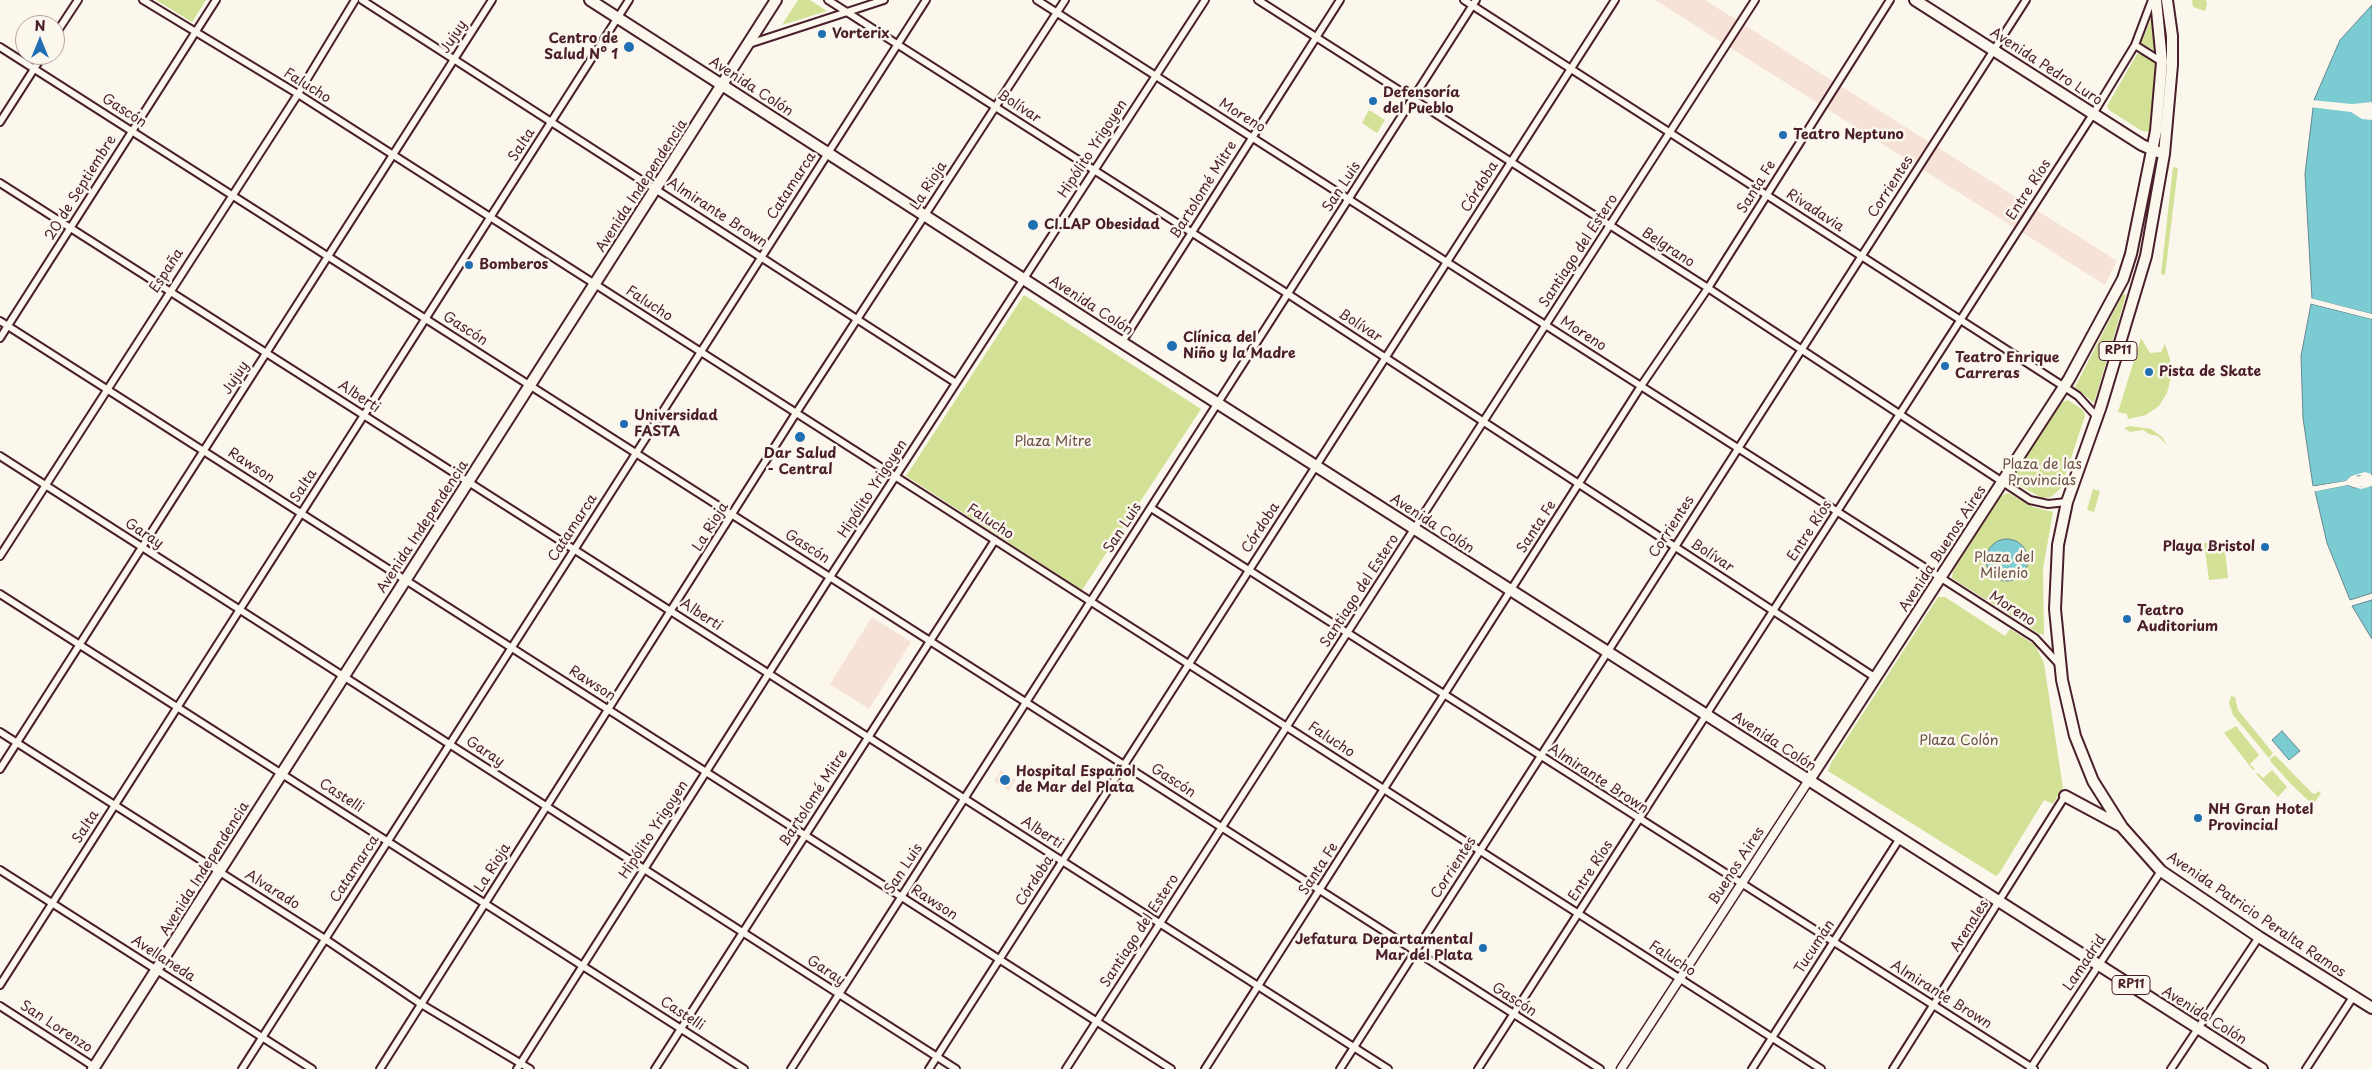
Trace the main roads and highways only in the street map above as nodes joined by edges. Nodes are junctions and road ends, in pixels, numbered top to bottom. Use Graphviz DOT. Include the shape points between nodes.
graph roads {
  1 [pos="590,0"];
  2 [pos="776,0"];
  3 [pos="1915,0"];
  4 [pos="2156,0"];
  5 [pos="2167,0"];
  6 [pos="722,85"];
  7 [pos="2152,150"];
  8 [pos="2164,154"];
  9 [pos="1876,678"];
  10 [pos="1809,780"];
  11 [pos="2065,796"];
  12 [pos="2122,827"];
  13 [pos="2372,1008"];
  14 [pos="95,1068"];
  15 [pos="2262,1069"];
  1 -- 6 [label="main road, Avenida Colón"];
  2 -- 6 [label="main road, Avenida Independencia"];
  3 -- 7 [label="main road, Avenida Pedro Luro"];
  4 -- 7 [label="main road, RP11" via="2162,62"];
  5 -- 8 [label="main road, Avenida Patricio Peralta Ramos / RP11" via="2172,56"];
  6 -- 10 [label="main road, Avenida Colón"];
  6 -- 14 [label="main road, Avenida Independencia"];
  7 -- 8 [label="main road, Avenida Pedro Luro"];
  7 -- 9 [label="main road, Avenida Buenos Aires / RP11" via="2123,279 2063,386"];
  8 -- 12 [label="main road, Avenida Patricio Peralta Ramos / RP11" via="2143,271 2067,502 2055,572 2058,664 2072,722 2086,767"];
  9 -- 10 [label="main road, Buenos Aires / RP11"];
  10 -- 15 [label="main road, Avenida Colón / RP11"];
  11 -- 12 [label="main road, RP11"];
  12 -- 13 [label="main road, Avenida Patricio Peralta Ramos / RP11" via="2161,871"];
}
